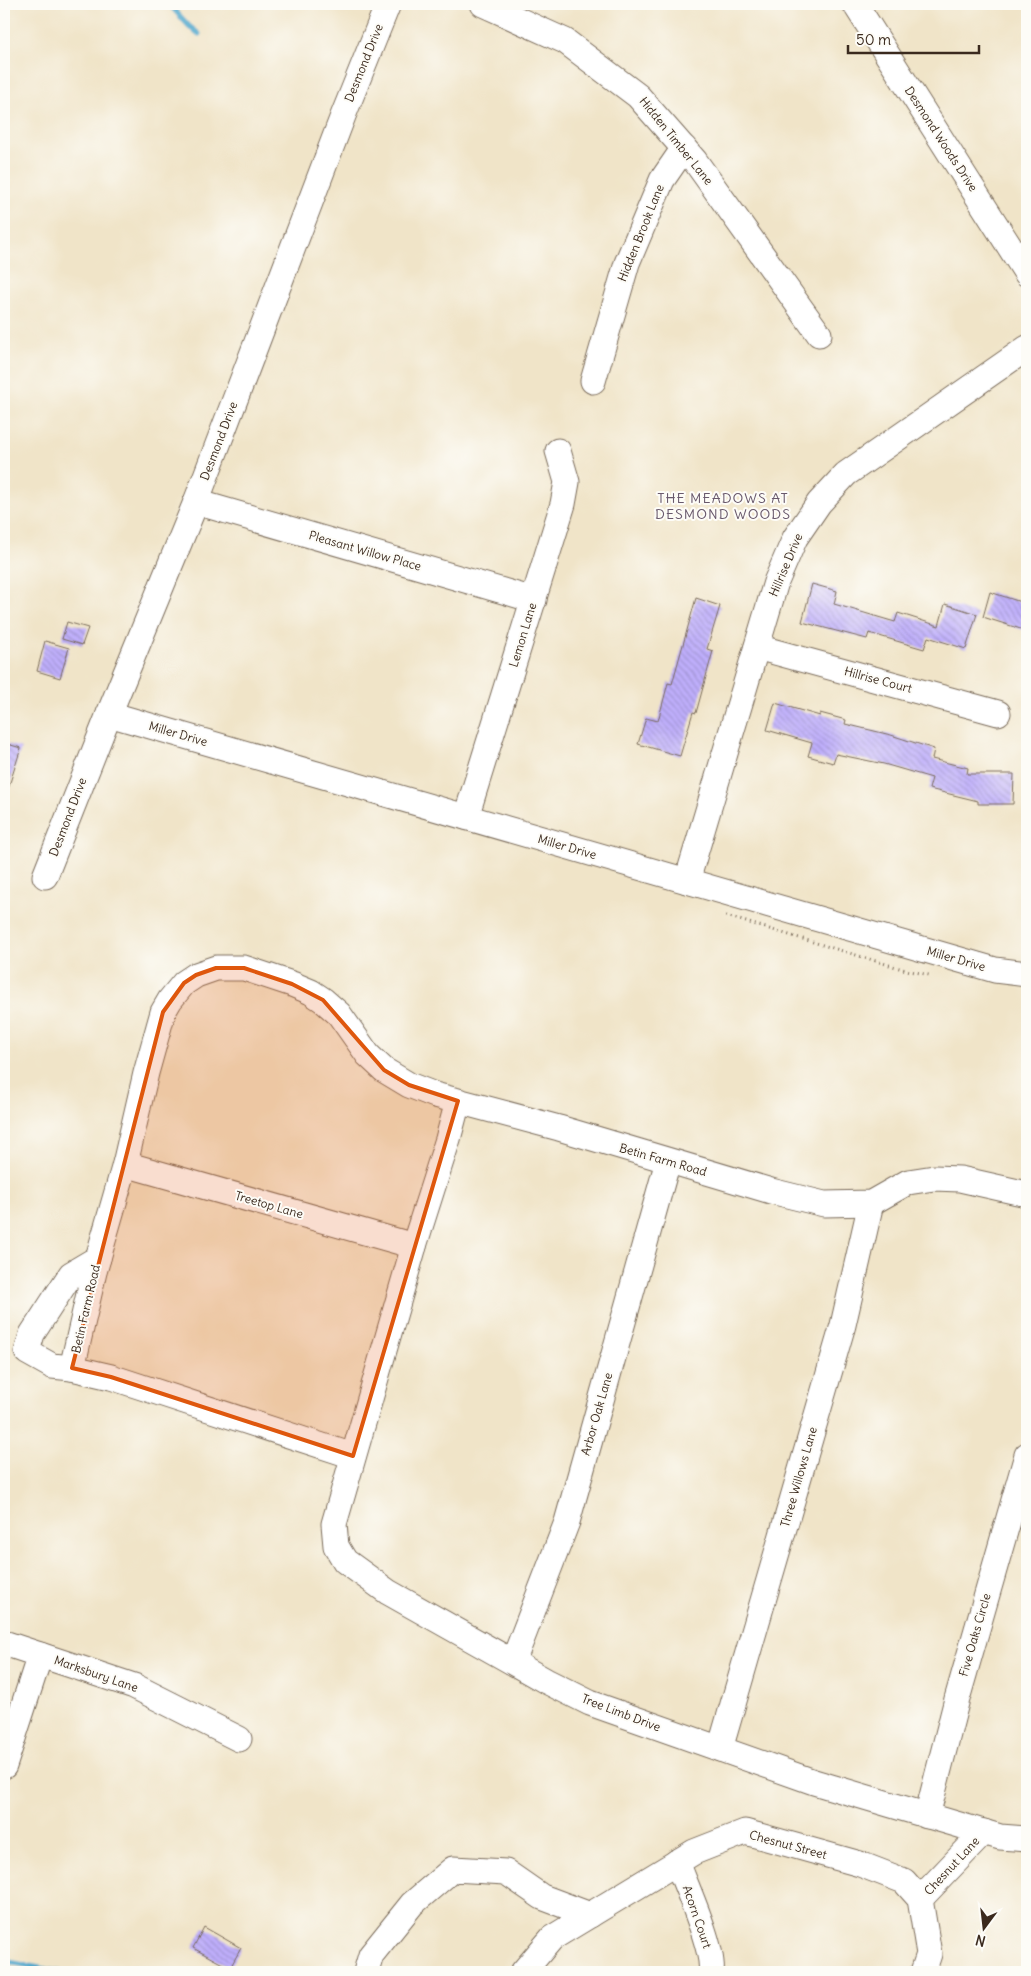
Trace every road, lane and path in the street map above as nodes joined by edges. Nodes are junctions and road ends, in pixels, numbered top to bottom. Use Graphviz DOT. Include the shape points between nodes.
graph roads {
  1 [pos="388,4"];
  2 [pos="483,4"];
  3 [pos="855,4"];
  4 [pos="684,148"];
  5 [pos="1027,274"];
  6 [pos="819,334"];
  7 [pos="1027,348"];
  8 [pos="593,382"];
  9 [pos="558,452"];
  10 [pos="196,502"];
  11 [pos="534,600"];
  12 [pos="757,647"];
  13 [pos="998,713"];
  14 [pos="109,714"];
  15 [pos="466,817"];
  16 [pos="45,876"];
  17 [pos="687,881"];
  18 [pos="1027,974"];
  19 [pos="458,1101"];
  20 [pos="668,1161"];
  21 [pos="125,1164"];
  22 [pos="1027,1194"];
  23 [pos="871,1203"];
  24 [pos="414,1246"];
  25 [pos="98,1258"];
  26 [pos="72,1368"];
  27 [pos="354,1456"];
  28 [pos="1027,1456"];
  29 [pos="4,1643"];
  30 [pos="40,1655"];
  31 [pos="512,1662"];
  32 [pos="240,1739"];
  33 [pos="720,1750"];
  34 [pos="4,1766"];
  35 [pos="927,1816"];
  36 [pos="984,1832"];
  37 [pos="1027,1839"];
  38 [pos="677,1862"];
  39 [pos="920,1899"];
  40 [pos="590,1915"];
  41 [pos="366,1972"];
  42 [pos="523,1972"];
  43 [pos="711,1972"];
  44 [pos="923,1972"];
  1 -- 10 [label="street, Desmond Drive"];
  2 -- 4 [label="street, Hidden Timber Lane" via="565,41 638,96"];
  3 -- 5 [label="street, Desmond Woods Drive"];
  4 -- 6 [label="street, Hidden Timber Lane"];
  4 -- 8 [label="street, Hidden Brook Lane" via="662,180 627,263"];
  7 -- 12 [label="street, Hillrise Drive" via="846,474 819,503 795,538 776,582"];
  9 -- 11 [label="street, Lemon Lane" via="567,482"];
  10 -- 11 [label="street, Pleasant Willow Place"];
  10 -- 14 [label="street, Desmond Drive"];
  11 -- 15 [label="street, Lemon Lane"];
  12 -- 13 [label="street, Hillrise Court"];
  12 -- 17 [label="street, Hillrise Drive"];
  14 -- 15 [label="street, Miller Drive"];
  14 -- 16 [label="street, Desmond Drive"];
  15 -- 17 [label="street, Miller Drive"];
  17 -- 18 [label="street, Miller Drive" via="995,970"];
  19 -- 20 [label="street, Betin Farm Road"];
  19 -- 21 [label="street, Betin Farm Road" via="408,1084 384,1070 368,1055 339,1014 311,992 244,968 216,968 184,983 163,1012"];
  19 -- 24 [label="street"];
  20 -- 23 [label="street, Betin Farm Road" via="824,1204"];
  20 -- 31 [label="street, Arbor Oak Lane" via="567,1522"];
  21 -- 24 [label="street, Treetop Lane"];
  21 -- 25 [label="street, Betin Farm Road"];
  22 -- 23 [label="street" via="934,1178 908,1182"];
  23 -- 33 [label="street, Three Willows Lane" via="843,1325"];
  24 -- 27 [label="street"];
  25 -- 26 [label="street, Betin Farm Road"];
  25 -- 26 [label="street" via="71,1274 32,1334 27,1352 52,1366"];
  26 -- 27 [label="street, Betin Farm Road" via="111,1377"];
  27 -- 31 [label="street, Tree Limb Drive" via="334,1524 336,1546 344,1561 388,1592"];
  28 -- 35 [label="street, Five Oaks Circle"];
  29 -- 30 [label="street, Marksbury Lane"];
  30 -- 32 [label="street, Marksbury Lane" via="134,1686"];
  30 -- 34 [label="street"];
  31 -- 33 [label="street, Tree Limb Drive" via="590,1703"];
  33 -- 35 [label="street, Tree Limb Drive"];
  35 -- 36 [label="street, Tree Limb Drive"];
  36 -- 37 [label="street, Tree Limb Drive"];
  36 -- 39 [label="street, Chesnut Lane"];
  38 -- 39 [label="street, Chesnut Street" via="745,1832 904,1881"];
  38 -- 40 [label="street, Chesnut Street"];
  38 -- 43 [label="street, Acorn Court" via="705,1938 712,1963"];
  39 -- 44 [label="street" via="929,1954"];
  40 -- 41 [label="street" via="542,1897 506,1872 453,1869 412,1904 371,1955"];
  40 -- 42 [label="street, Chesnut Street" via="552,1938"];
}
